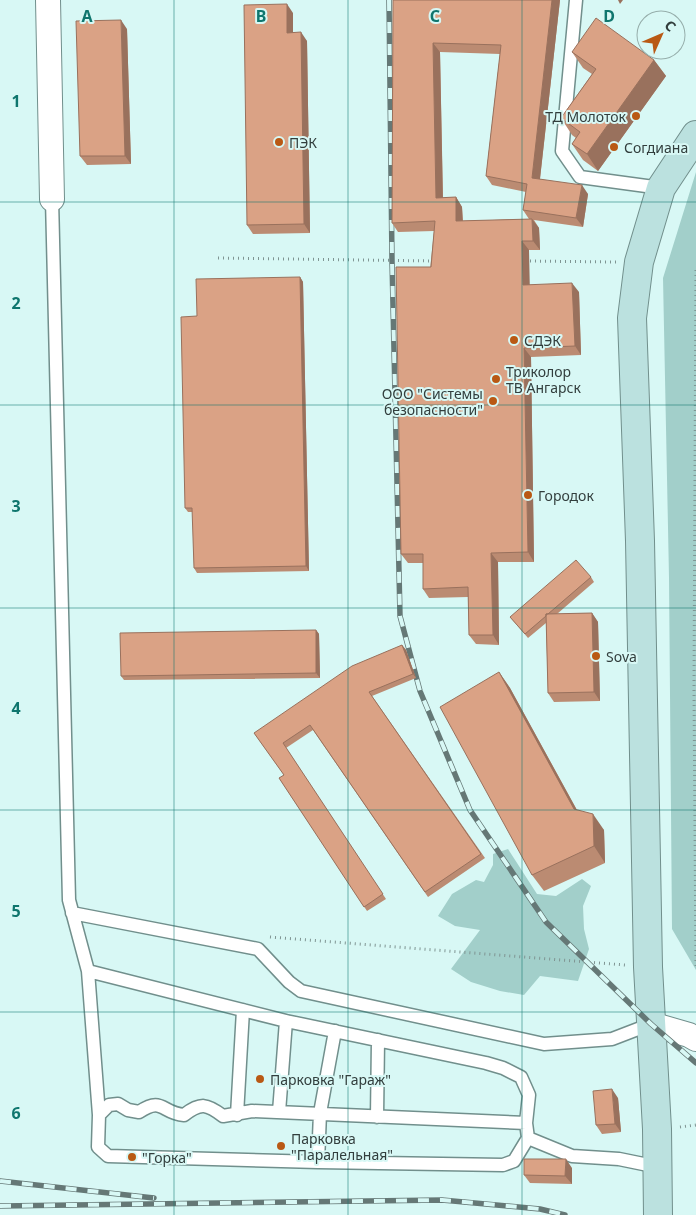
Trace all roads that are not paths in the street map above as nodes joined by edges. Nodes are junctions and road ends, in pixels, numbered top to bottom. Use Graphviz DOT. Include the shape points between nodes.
graph roads {
  1 [pos="48,0"];
  2 [pos="576,0"];
  3 [pos="696,136"];
  4 [pos="661,188"];
  5 [pos="52,199"];
  6 [pos="72,913"];
  7 [pos="88,971"];
  8 [pos="243,1010"];
  9 [pos="286,1021"];
  10 [pos="651,1024"];
  11 [pos="335,1031"];
  12 [pos="696,1039"];
  13 [pos="378,1040"];
  14 [pos="279,1112"];
  15 [pos="320,1113"];
  16 [pos="99,1115"];
  17 [pos="237,1115"];
  18 [pos="377,1117"];
  19 [pos="526,1123"];
  20 [pos="528,1138"];
  21 [pos="318,1162"];
  22 [pos="658,1167"];
  23 [pos="658,1215"];
  1 -- 5 [label="street"];
  2 -- 4 [label="lane" via="562,151 580,177"];
  3 -- 4 [label="street"];
  4 -- 10 [label="street" via="640,262 632,318"];
  5 -- 6 [label="lane" via="69,900"];
  6 -- 7 [label="lane"];
  6 -- 10 [label="lane" via="258,949 289,982 302,990 544,1044 612,1040"];
  7 -- 8 [label="lane"];
  7 -- 16 [label="lane"];
  8 -- 9 [label="lane"];
  8 -- 17 [label="lane"];
  9 -- 11 [label="lane"];
  9 -- 14 [label="lane"];
  10 -- 12 [label="street"];
  10 -- 22 [label="street"];
  11 -- 13 [label="lane"];
  11 -- 15 [label="lane"];
  13 -- 18 [label="lane"];
  13 -- 19 [label="lane" via="486,1063 521,1077 529,1095"];
  14 -- 15 [label="lane"];
  14 -- 17 [label="lane" via="252,1111"];
  15 -- 18 [label="lane"];
  15 -- 21 [label="lane"];
  16 -- 17 [label="lane" via="109,1104 139,1112 151,1105 162,1106 174,1114 184,1115 202,1105 223,1116"];
  16 -- 21 [label="lane" via="98,1147 108,1156"];
  18 -- 19 [label="lane"];
  19 -- 20 [label="lane"];
  20 -- 21 [label="lane" via="514,1161 503,1164"];
  20 -- 22 [label="lane" via="572,1156 620,1159"];
  22 -- 23 [label="street"];
}
